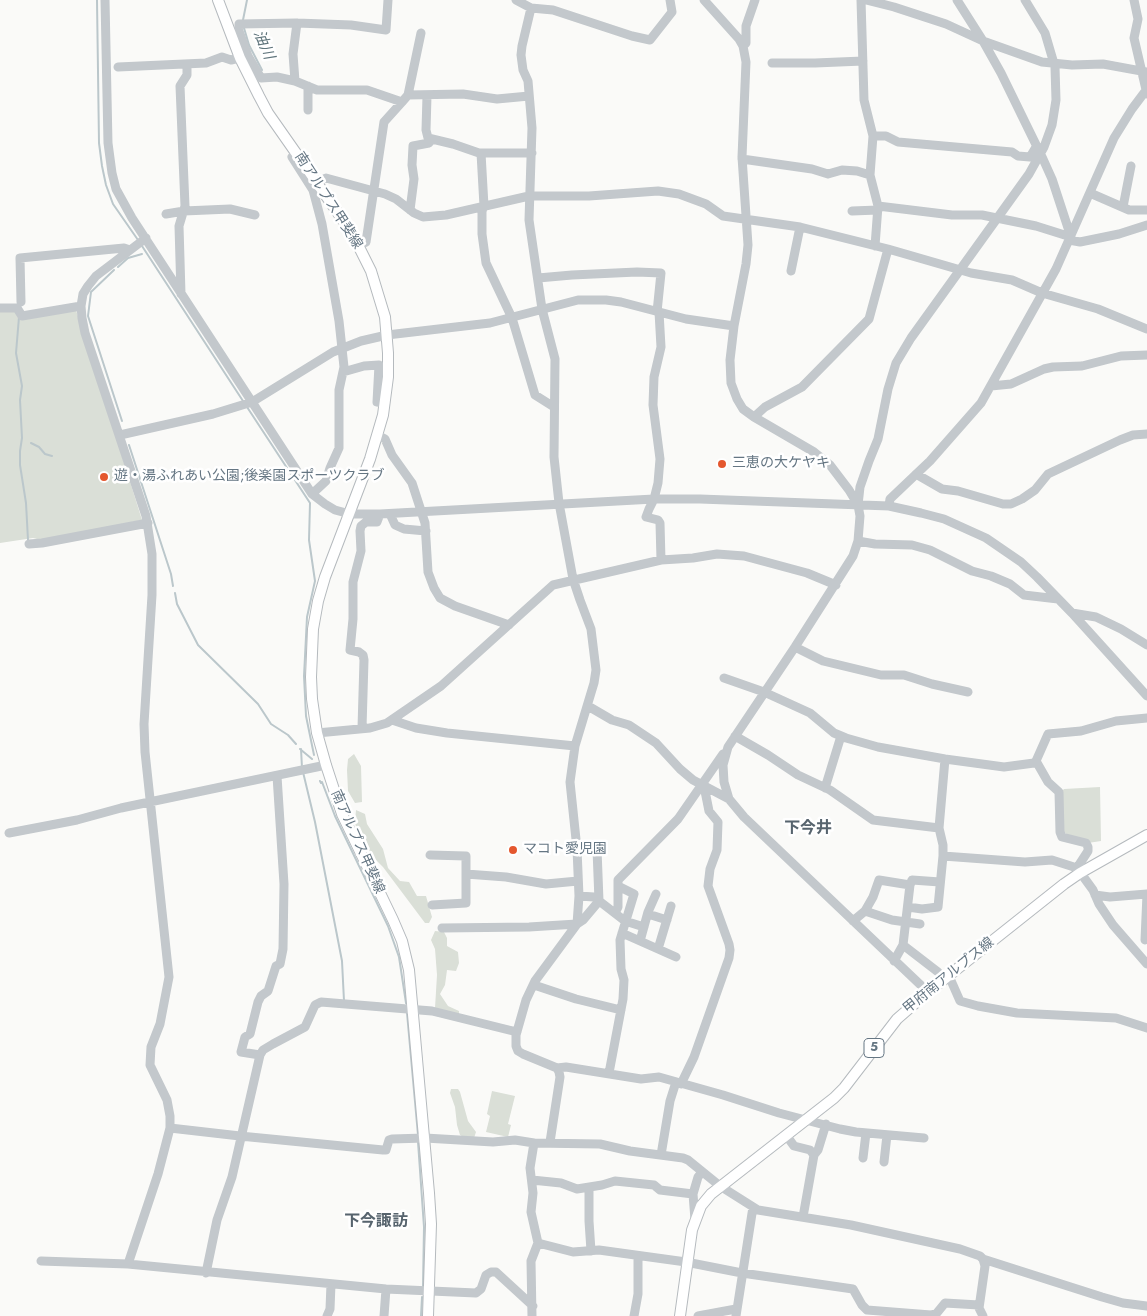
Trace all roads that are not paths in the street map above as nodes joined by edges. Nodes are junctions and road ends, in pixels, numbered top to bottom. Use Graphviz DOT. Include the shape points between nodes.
graph roads {
  1 [pos="105,0"];
  2 [pos="218,0"];
  3 [pos="388,0"];
  4 [pos="516,0"];
  5 [pos="670,0"];
  6 [pos="704,0"];
  7 [pos="755,0"];
  8 [pos="860,0"];
  9 [pos="866,0"];
  10 [pos="957,0"];
  11 [pos="1025,0"];
  12 [pos="1134,0"];
  13 [pos="531,8"];
  14 [pos="297,23"];
  15 [pos="421,33"];
  16 [pos="983,41"];
  17 [pos="743,46"];
  18 [pos="244,57"];
  19 [pos="863,61"];
  20 [pos="772,63"];
  21 [pos="1053,63"];
  22 [pos="187,64"];
  23 [pos="118,68"];
  24 [pos="1144,72"];
  25 [pos="295,81"];
  26 [pos="308,86"];
  27 [pos="1147,91"];
  28 [pos="428,96"];
  29 [pos="528,96"];
  30 [pos="405,98"];
  31 [pos="308,110"];
  32 [pos="873,136"];
  33 [pos="431,139"];
  34 [pos="1038,150"];
  35 [pos="532,152"];
  36 [pos="298,153"];
  37 [pos="481,153"];
  38 [pos="742,159"];
  39 [pos="1131,166"];
  40 [pos="870,175"];
  41 [pos="317,182"];
  42 [pos="374,191"];
  43 [pos="1090,193"];
  44 [pos="529,196"];
  45 [pos="484,206"];
  46 [pos="1123,207"];
  47 [pos="878,208"];
  48 [pos="410,210"];
  49 [pos="852,210"];
  50 [pos="1147,210"];
  51 [pos="184,211"];
  52 [pos="166,214"];
  53 [pos="255,215"];
  54 [pos="998,218"];
  55 [pos="747,219"];
  56 [pos="1147,225"];
  57 [pos="800,227"];
  58 [pos="146,238"];
  59 [pos="1070,239"];
  60 [pos="359,245"];
  61 [pos="875,246"];
  62 [pos="888,249"];
  63 [pos="130,250"];
  64 [pos="960,270"];
  65 [pos="791,271"];
  66 [pos="538,278"];
  67 [pos="1042,293"];
  68 [pos="181,294"];
  69 [pos="21,302"];
  70 [pos="82,306"];
  71 [pos="0,308"];
  72 [pos="542,310"];
  73 [pos="658,312"];
  74 [pos="512,318"];
  75 [pos="734,326"];
  76 [pos="1147,329"];
  77 [pos="387,335"];
  78 [pos="342,348"];
  79 [pos="1147,355"];
  80 [pos="343,372"];
  81 [pos="991,386"];
  82 [pos="252,402"];
  83 [pos="385,403"];
  84 [pos="554,408"];
  85 [pos="754,417"];
  86 [pos="1147,434"];
  87 [pos="120,435"];
  88 [pos="377,435"];
  89 [pos="916,474"];
  90 [pos="312,494"];
  91 [pos="654,499"];
  92 [pos="559,503"];
  93 [pos="858,505"];
  94 [pos="889,506"];
  95 [pos="420,511"];
  96 [pos="350,514"];
  97 [pos="385,514"];
  98 [pos="148,524"];
  99 [pos="426,532"];
  100 [pos="858,541"];
  101 [pos="29,544"];
  102 [pos="661,560"];
  103 [pos="574,579"];
  104 [pos="836,585"];
  105 [pos="1058,599"];
  106 [pos="1072,613"];
  107 [pos="509,625"];
  108 [pos="1147,645"];
  109 [pos="795,647"];
  110 [pos="724,678"];
  111 [pos="764,692"];
  112 [pos="968,692"];
  113 [pos="1147,696"];
  114 [pos="588,706"];
  115 [pos="1147,718"];
  116 [pos="392,720"];
  117 [pos="362,728"];
  118 [pos="317,733"];
  119 [pos="735,736"];
  120 [pos="841,736"];
  121 [pos="575,746"];
  122 [pos="728,747"];
  123 [pos="946,759"];
  124 [pos="1036,761"];
  125 [pos="326,765"];
  126 [pos="277,776"];
  127 [pos="702,785"];
  128 [pos="825,788"];
  129 [pos="729,799"];
  130 [pos="150,802"];
  131 [pos="939,828"];
  132 [pos="9,834"];
  133 [pos="1147,835"];
  134 [pos="576,846"];
  135 [pos="430,855"];
  136 [pos="943,856"];
  137 [pos="1078,870"];
  138 [pos="466,874"];
  139 [pos="578,880"];
  140 [pos="940,882"];
  141 [pos="910,885"];
  142 [pos="618,886"];
  143 [pos="656,894"];
  144 [pos="1095,895"];
  145 [pos="579,896"];
  146 [pos="599,901"];
  147 [pos="432,905"];
  148 [pos="671,906"];
  149 [pos="908,907"];
  150 [pos="866,911"];
  151 [pos="614,913"];
  152 [pos="648,914"];
  153 [pos="667,920"];
  154 [pos="625,921"];
  155 [pos="854,922"];
  156 [pos="906,922"];
  157 [pos="577,924"];
  158 [pos="920,924"];
  159 [pos="644,927"];
  160 [pos="442,928"];
  161 [pos="622,933"];
  162 [pos="1125,939"];
  163 [pos="1146,940"];
  164 [pos="640,941"];
  165 [pos="903,945"];
  166 [pos="658,949"];
  167 [pos="676,957"];
  168 [pos="894,961"];
  169 [pos="1147,964"];
  170 [pos="946,978"];
  171 [pos="534,985"];
  172 [pos="928,992"];
  173 [pos="413,1009"];
  174 [pos="621,1010"];
  175 [pos="1147,1028"];
  176 [pos="517,1032"];
  177 [pos="260,1054"];
  178 [pos="557,1068"];
  179 [pos="609,1074"];
  180 [pos="678,1083"];
  181 [pos="807,1119"];
  182 [pos="826,1124"];
  183 [pos="170,1128"];
  184 [pos="866,1133"];
  185 [pos="786,1135"];
  186 [pos="888,1135"];
  187 [pos="240,1136"];
  188 [pos="425,1138"];
  189 [pos="924,1138"];
  190 [pos="550,1142"];
  191 [pos="534,1143"];
  192 [pos="661,1155"];
  193 [pos="814,1155"];
  194 [pos="863,1158"];
  195 [pos="884,1162"];
  196 [pos="702,1172"];
  197 [pos="532,1180"];
  198 [pos="720,1186"];
  199 [pos="589,1187"];
  200 [pos="693,1194"];
  201 [pos="754,1207"];
  202 [pos="803,1217"];
  203 [pos="695,1220"];
  204 [pos="538,1243"];
  205 [pos="591,1251"];
  206 [pos="638,1256"];
  207 [pos="983,1259"];
  208 [pos="42,1261"];
  209 [pos="686,1262"];
  210 [pos="128,1264"];
  211 [pos="742,1272"];
  212 [pos="206,1273"];
  213 [pos="331,1284"];
  214 [pos="386,1289"];
  215 [pos="429,1291"];
  216 [pos="532,1306"];
  217 [pos="979,1306"];
  218 [pos="1147,1306"];
  219 [pos="736,1312"];
  220 [pos="326,1316"];
  221 [pos="384,1316"];
  222 [pos="428,1316"];
  223 [pos="532,1316"];
  224 [pos="634,1316"];
  225 [pos="680,1316"];
  226 [pos="698,1316"];
  227 [pos="983,1316"];
  1 -- 58 [label="street" via="108,143 112,173 122,202"];
  2 -- 18 [label="main road, 南アルプス甲斐線"];
  3 -- 14 [label="street" via="386,30"];
  4 -- 13 [label="street"];
  5 -- 13 [label="street" via="672,12 650,40 553,10"];
  6 -- 17 [label="street"];
  7 -- 17 [label="street"];
  8 -- 19 [label="street"];
  9 -- 16 [label="street" via="946,24"];
  10 -- 16 [label="street"];
  11 -- 21 [label="street" via="1046,33"];
  12 -- 24 [label="street" via="1138,19 1134,38"];
  13 -- 29 [label="street" via="522,46"];
  14 -- 18 [label="street" via="239,24"];
  14 -- 25 [label="street" via="293,54"];
  15 -- 30 [label="street"];
  16 -- 21 [label="street"];
  16 -- 34 [label="street"];
  17 -- 38 [label="street" via="746,62"];
  18 -- 22 [label="street" via="231,60 222,57 206,63"];
  18 -- 25 [label="street" via="261,78"];
  18 -- 36 [label="main road, 南アルプス甲斐線" via="268,112"];
  19 -- 20 [label="street"];
  19 -- 32 [label="street" via="864,100"];
  21 -- 24 [label="street" via="1103,64"];
  21 -- 34 [label="street" via="1055,111 1052,125"];
  22 -- 23 [label="street"];
  22 -- 51 [label="street" via="187,75 180,86"];
  24 -- 27 [label="street"];
  25 -- 26 [label="street"];
  26 -- 30 [label="street" via="317,90 367,90"];
  26 -- 31 [label="street"];
  27 -- 43 [label="street" via="1114,138"];
  28 -- 29 [label="street" via="462,94 497,99"];
  28 -- 30 [label="street"];
  28 -- 33 [label="street" via="426,135"];
  29 -- 35 [label="street"];
  30 -- 42 [label="street" via="384,122"];
  32 -- 34 [label="street" via="886,136 898,142 1012,152 1018,156 1030,157"];
  32 -- 40 [label="street"];
  33 -- 37 [label="street"];
  33 -- 48 [label="street" via="429,143 413,146 414,179"];
  34 -- 54 [label="street" via="1029,174"];
  34 -- 59 [label="street" via="1052,179"];
  35 -- 37 [label="street"];
  35 -- 44 [label="street"];
  36 -- 41 [label="main road, 南アルプス甲斐線"];
  36 -- 78 [label="street" via="292,157 313,190 322,224"];
  37 -- 45 [label="street"];
  38 -- 40 [label="street" via="828,174 842,170"];
  38 -- 55 [label="street"];
  39 -- 46 [label="street"];
  40 -- 47 [label="street"];
  41 -- 42 [label="street" via="326,178"];
  41 -- 60 [label="main road, 南アルプス甲斐線"];
  42 -- 48 [label="street" via="396,199"];
  42 -- 60 [label="street" via="366,242"];
  43 -- 46 [label="street"];
  43 -- 59 [label="street"];
  44 -- 45 [label="street"];
  44 -- 55 [label="street" via="658,191 679,194 706,204 724,216"];
  44 -- 66 [label="street"];
  45 -- 48 [label="street" via="446,215 423,216"];
  45 -- 74 [label="street" via="482,234 486,263"];
  46 -- 50 [label="street"];
  47 -- 49 [label="street"];
  47 -- 54 [label="street"];
  47 -- 61 [label="street"];
  51 -- 52 [label="street"];
  51 -- 53 [label="street" via="230,209"];
  51 -- 68 [label="street" via="179,226"];
  54 -- 59 [label="street" via="1036,226"];
  54 -- 64 [label="street"];
  55 -- 57 [label="street"];
  55 -- 75 [label="street" via="746,264"];
  56 -- 59 [label="street" via="1080,242"];
  57 -- 61 [label="street"];
  57 -- 65 [label="street"];
  58 -- 63 [label="street"];
  58 -- 68 [label="street"];
  59 -- 67 [label="street"];
  60 -- 77 [label="main road, 南アルプス甲斐線" via="380,297"];
  61 -- 62 [label="street"];
  62 -- 64 [label="street"];
  62 -- 85 [label="street" via="869,319 802,387"];
  63 -- 69 [label="street" via="20,258"];
  63 -- 70 [label="street" via="96,276 83,294"];
  64 -- 67 [label="street" via="1012,280"];
  64 -- 93 [label="street" via="911,338 893,370 878,439 860,487"];
  66 -- 72 [label="street"];
  66 -- 73 [label="street" via="572,274 661,273"];
  67 -- 76 [label="street" via="1098,309"];
  67 -- 81 [label="street"];
  68 -- 82 [label="street"];
  70 -- 71 [label="street" via="22,316 17,308"];
  70 -- 87 [label="street" via="85,333"];
  72 -- 73 [label="street" via="578,300 606,300"];
  72 -- 74 [label="street"];
  72 -- 84 [label="street" via="555,359"];
  73 -- 75 [label="street" via="686,320"];
  73 -- 91 [label="street" via="661,347 654,377 653,404 660,459"];
  74 -- 77 [label="street"];
  74 -- 84 [label="street" via="535,395"];
  75 -- 85 [label="street" via="731,383 737,399"];
  77 -- 78 [label="street"];
  77 -- 83 [label="main road, 南アルプス甲斐線"];
  78 -- 80 [label="street"];
  78 -- 82 [label="street"];
  79 -- 81 [label="street" via="1121,356 1082,366 1053,367 1016,382"];
  80 -- 83 [label="street" via="379,365 377,402"];
  80 -- 90 [label="street" via="339,390 339,448 326,481"];
  81 -- 89 [label="street" via="981,403"];
  82 -- 87 [label="street"];
  82 -- 90 [label="street"];
  83 -- 88 [label="main road, 南アルプス甲斐線"];
  84 -- 92 [label="street" via="554,457"];
  85 -- 93 [label="street" via="814,452 835,471"];
  86 -- 89 [label="street" via="1120,440 1048,474 1035,490 1011,504 942,489"];
  87 -- 98 [label="street"];
  88 -- 95 [label="street" via="385,438 392,455 412,483"];
  88 -- 96 [label="main road, 南アルプス甲斐線"];
  89 -- 94 [label="street" via="890,499"];
  90 -- 96 [label="street" via="335,510"];
  91 -- 92 [label="street"];
  91 -- 93 [label="street"];
  91 -- 102 [label="street" via="646,517 660,523"];
  92 -- 95 [label="street"];
  92 -- 103 [label="street"];
  93 -- 94 [label="street"];
  93 -- 100 [label="street"];
  94 -- 105 [label="street" via="944,519 986,538 1021,562"];
  95 -- 97 [label="street"];
  95 -- 99 [label="street"];
  96 -- 97 [label="street"];
  96 -- 118 [label="main road, 南アルプス甲斐線" via="325,577 313,629 311,676"];
  97 -- 99 [label="street" via="394,525"];
  97 -- 117 [label="street" via="377,522 366,522 361,526 360,551 353,582 354,619 350,650 359,652 364,660"];
  98 -- 101 [label="street"];
  98 -- 130 [label="street" via="153,572 144,724"];
  99 -- 107 [label="street" via="428,572 440,598"];
  100 -- 104 [label="street"];
  100 -- 105 [label="street" via="930,550 972,571 1010,584 1024,595"];
  102 -- 103 [label="street"];
  102 -- 104 [label="street" via="733,554 807,573"];
  103 -- 107 [label="street" via="553,584"];
  103 -- 114 [label="street" via="591,628 596,670"];
  104 -- 109 [label="street"];
  105 -- 106 [label="street"];
  106 -- 108 [label="street" via="1096,617"];
  106 -- 113 [label="street"];
  107 -- 116 [label="street" via="441,686"];
  109 -- 111 [label="street"];
  109 -- 112 [label="street" via="823,661 881,675 904,675"];
  110 -- 111 [label="street"];
  111 -- 119 [label="street"];
  111 -- 120 [label="street" via="810,713"];
  114 -- 121 [label="street"];
  114 -- 127 [label="street" via="612,720 629,725 656,743 680,769"];
  115 -- 124 [label="street" via="1048,734"];
  116 -- 117 [label="street" via="380,726"];
  116 -- 121 [label="street" via="447,733"];
  117 -- 118 [label="street"];
  118 -- 125 [label="main road, 南アルプス甲斐線"];
  119 -- 122 [label="street"];
  119 -- 128 [label="street"];
  120 -- 123 [label="street" via="878,747"];
  120 -- 128 [label="street"];
  121 -- 134 [label="street" via="570,782"];
  122 -- 127 [label="street"];
  122 -- 129 [label="street" via="723,774"];
  123 -- 124 [label="street" via="1010,768"];
  123 -- 131 [label="street"];
  124 -- 137 [label="street" via="1048,782 1059,792 1062,837 1086,843 1088,847"];
  125 -- 126 [label="street"];
  125 -- 173 [label="main road, 南アルプス甲斐線" via="342,814 402,941"];
  126 -- 130 [label="street"];
  126 -- 177 [label="street" via="284,884 283,949 268,991 258,1002 250,1034 245,1037 241,1052"];
  127 -- 129 [label="street"];
  127 -- 142 [label="street" via="678,819 618,880"];
  127 -- 180 [label="street" via="709,811 718,822 717,850 708,886 730,950 694,1057"];
  128 -- 131 [label="street" via="873,820"];
  129 -- 155 [label="street"];
  130 -- 132 [label="street"];
  130 -- 183 [label="street" via="169,976 160,1024 151,1046 150,1065 167,1100"];
  131 -- 136 [label="street"];
  133 -- 137 [label="main road, 甲府南アルプス線 / 5"];
  134 -- 139 [label="street"];
  134 -- 146 [label="street" via="597,849"];
  135 -- 138 [label="street" via="466,856"];
  136 -- 137 [label="street" via="1006,861 1052,860"];
  136 -- 140 [label="street"];
  137 -- 144 [label="street"];
  137 -- 170 [label="main road, 甲府南アルプス線 / 5"];
  138 -- 139 [label="street" via="546,884"];
  138 -- 147 [label="street" via="466,903"];
  139 -- 145 [label="street"];
  140 -- 141 [label="street" via="912,880"];
  140 -- 149 [label="street" via="938,907"];
  141 -- 149 [label="street"];
  141 -- 150 [label="street" via="879,880"];
  142 -- 151 [label="street" via="618,908"];
  142 -- 154 [label="street" via="634,894"];
  143 -- 152 [label="street"];
  144 -- 162 [label="street"];
  144 -- 163 [label="street" via="1147,894"];
  145 -- 146 [label="street" via="594,897"];
  145 -- 157 [label="street"];
  146 -- 151 [label="street"];
  146 -- 157 [label="street"];
  148 -- 153 [label="street"];
  149 -- 156 [label="street"];
  150 -- 155 [label="street"];
  150 -- 156 [label="street"];
  151 -- 154 [label="street"];
  152 -- 153 [label="street"];
  152 -- 159 [label="street"];
  153 -- 166 [label="street"];
  154 -- 159 [label="street"];
  154 -- 161 [label="street"];
  155 -- 168 [label="street"];
  156 -- 158 [label="street"];
  156 -- 165 [label="street"];
  157 -- 160 [label="street"];
  157 -- 171 [label="street"];
  159 -- 164 [label="street"];
  161 -- 164 [label="street"];
  161 -- 174 [label="street" via="619,948 624,980"];
  162 -- 163 [label="street"];
  162 -- 169 [label="street"];
  164 -- 166 [label="street"];
  165 -- 168 [label="street"];
  165 -- 170 [label="street"];
  166 -- 167 [label="street"];
  168 -- 172 [label="street"];
  170 -- 172 [label="main road, 甲府南アルプス線 / 5"];
  170 -- 175 [label="street" via="960,1001 978,1006 1017,1013 1116,1018"];
  171 -- 174 [label="street"];
  171 -- 176 [label="street"];
  172 -- 181 [label="main road, 甲府南アルプス線 / 5" via="897,1019 844,1088"];
  173 -- 176 [label="street"];
  173 -- 177 [label="street" via="321,1002 315,1005 305,1027"];
  173 -- 188 [label="main road, 南アルプス甲斐線"];
  174 -- 179 [label="street"];
  176 -- 178 [label="street" via="518,1051"];
  177 -- 187 [label="street"];
  178 -- 179 [label="street"];
  178 -- 190 [label="street" via="560,1077"];
  179 -- 180 [label="street" via="641,1079 659,1077"];
  180 -- 181 [label="street"];
  180 -- 192 [label="street" via="670,1101"];
  181 -- 182 [label="street"];
  181 -- 185 [label="main road, 甲府南アルプス線 / 5"];
  182 -- 184 [label="street"];
  182 -- 193 [label="street"];
  183 -- 187 [label="street"];
  183 -- 210 [label="street"];
  184 -- 186 [label="street"];
  184 -- 194 [label="street"];
  185 -- 193 [label="street" via="794,1146 810,1150"];
  185 -- 198 [label="main road, 甲府南アルプス線 / 5"];
  186 -- 189 [label="street"];
  186 -- 195 [label="street"];
  187 -- 188 [label="street" via="383,1150 386,1150 388,1140"];
  187 -- 212 [label="street"];
  188 -- 191 [label="street"];
  188 -- 215 [label="main road, 南アルプス甲斐線" via="431,1224"];
  190 -- 191 [label="street"];
  190 -- 192 [label="street" via="600,1144"];
  191 -- 197 [label="street" via="530,1168"];
  192 -- 196 [label="street" via="688,1160"];
  193 -- 202 [label="street"];
  196 -- 198 [label="street"];
  196 -- 200 [label="street"];
  197 -- 199 [label="street" via="561,1183 577,1190"];
  197 -- 204 [label="street" via="531,1212"];
  198 -- 201 [label="street"];
  198 -- 203 [label="main road, 甲府南アルプス線 / 5" via="701,1206"];
  199 -- 200 [label="street" via="615,1181"];
  199 -- 205 [label="street"];
  200 -- 203 [label="street"];
  201 -- 202 [label="street" via="764,1212"];
  201 -- 211 [label="street"];
  202 -- 207 [label="street" via="951,1247"];
  203 -- 209 [label="main road, 甲府南アルプス線 / 5"];
  204 -- 205 [label="street" via="573,1252"];
  204 -- 216 [label="street" via="531,1261"];
  205 -- 206 [label="street"];
  206 -- 209 [label="street"];
  206 -- 224 [label="street" via="638,1294"];
  207 -- 217 [label="street" via="985,1266"];
  207 -- 218 [label="street" via="1102,1297"];
  208 -- 210 [label="street"];
  209 -- 211 [label="street"];
  209 -- 225 [label="main road, 甲府南アルプス線 / 5"];
  210 -- 212 [label="street"];
  211 -- 217 [label="street" via="854,1289 867,1310 931,1315 945,1303"];
  211 -- 219 [label="street"];
  212 -- 213 [label="street"];
  213 -- 214 [label="street"];
  213 -- 220 [label="street" via="330,1309"];
  214 -- 215 [label="street"];
  214 -- 221 [label="street"];
  215 -- 216 [label="street" via="476,1293 486,1276 496,1272"];
  215 -- 222 [label="main road, 南アルプス甲斐線"];
  216 -- 223 [label="street"];
  217 -- 227 [label="street"];
  219 -- 226 [label="street"];
}
